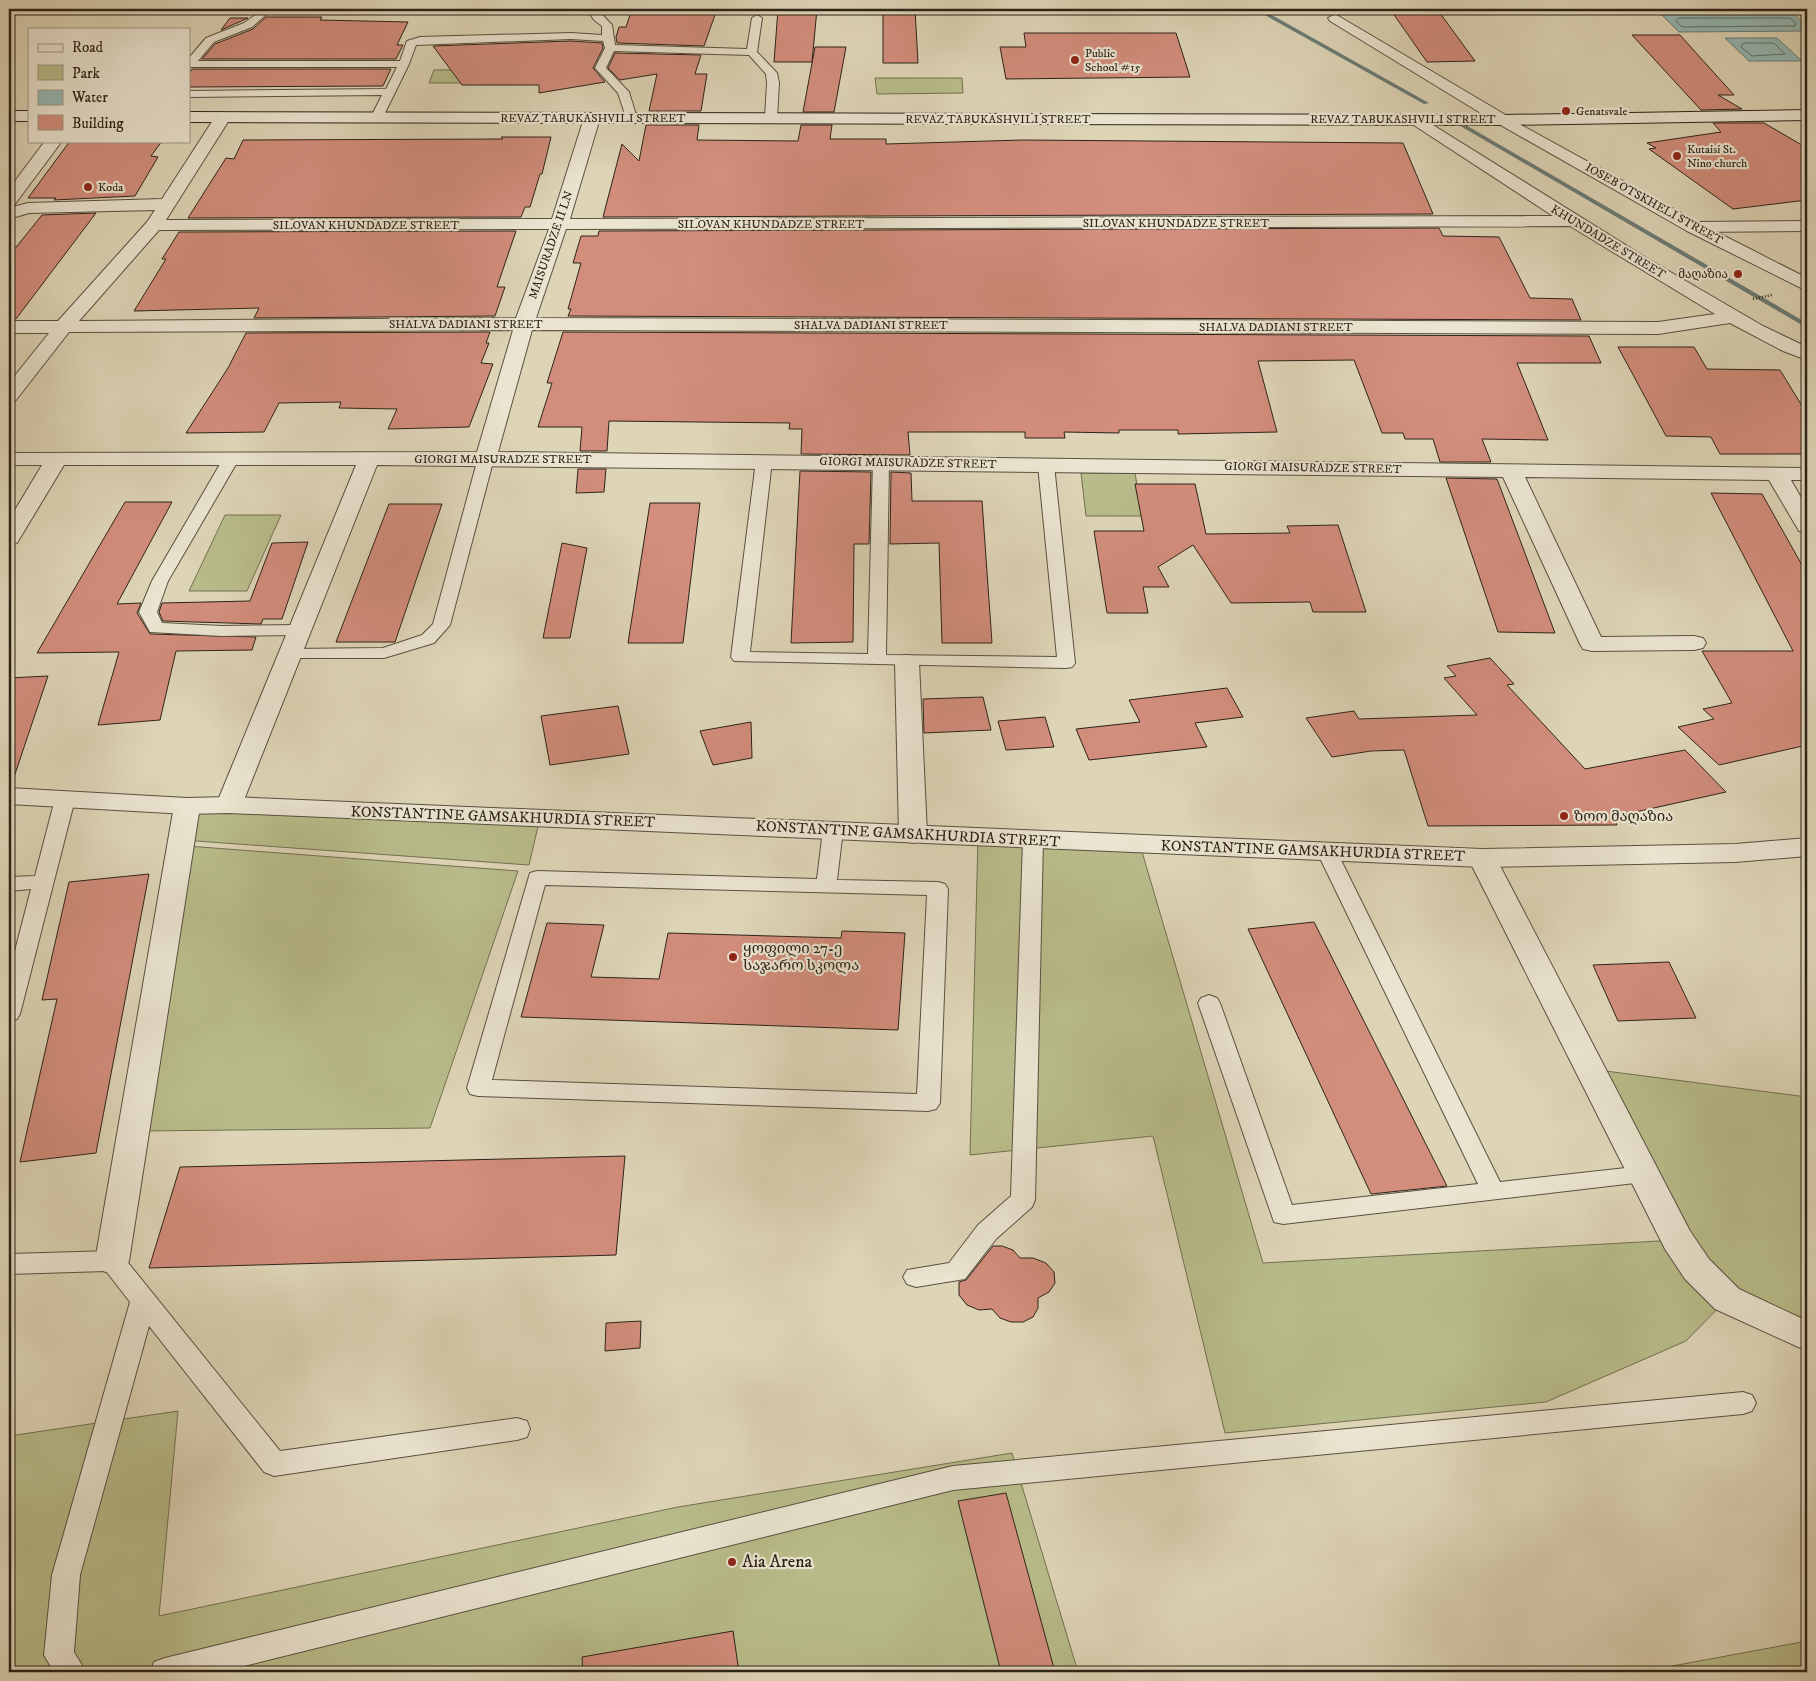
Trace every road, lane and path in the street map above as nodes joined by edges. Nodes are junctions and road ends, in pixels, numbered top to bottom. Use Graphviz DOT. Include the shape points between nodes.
graph roads {
  1 [pos="592,9"];
  2 [pos="264,12"];
  3 [pos="757,18"];
  4 [pos="1335,18"];
  5 [pos="609,43"];
  6 [pos="752,52"];
  7 [pos="190,63"];
  8 [pos="190,64"];
  9 [pos="404,64"];
  10 [pos="389,92"];
  11 [pos="190,94"];
  12 [pos="1807,115"];
  13 [pos="9,116"];
  14 [pos="28,116"];
  15 [pos="190,117"];
  16 [pos="223,117"];
  17 [pos="377,117"];
  18 [pos="592,118"];
  19 [pos="631,118"];
  20 [pos="771,118"];
  21 [pos="1414,120"];
  22 [pos="1503,120"];
  23 [pos="53,142"];
  24 [pos="9,200"];
  25 [pos="167,204"];
  26 [pos="9,214"];
  27 [pos="1572,221"];
  28 [pos="154,225"];
  29 [pos="560,225"];
  30 [pos="1694,226"];
  31 [pos="1807,226"];
  32 [pos="1807,285"];
  33 [pos="1767,296"];
  34 [pos="1750,299"];
  35 [pos="1732,317"];
  36 [pos="524,324"];
  37 [pos="64,326"];
  38 [pos="9,327"];
  39 [pos="1807,354"];
  40 [pos="9,396"];
  41 [pos="486,458"];
  42 [pos="9,459"];
  43 [pos="57,459"];
  44 [pos="231,459"];
  45 [pos="369,459"];
  46 [pos="764,461"];
  47 [pos="881,463"];
  48 [pos="1046,465"];
  49 [pos="1511,470"];
  50 [pos="1776,474"];
  51 [pos="1807,474"];
  52 [pos="1807,526"];
  53 [pos="9,538"];
  54 [pos="300,630"];
  55 [pos="1694,644"];
  56 [pos="290,654"];
  57 [pos="877,660"];
  58 [pos="907,662"];
  59 [pos="9,796"];
  60 [pos="65,799"];
  61 [pos="229,805"];
  62 [pos="187,806"];
  63 [pos="834,830"];
  64 [pos="913,834"];
  65 [pos="1033,840"];
  66 [pos="1807,847"];
  67 [pos="1328,852"];
  68 [pos="1482,858"];
  69 [pos="43,882"];
  70 [pos="9,884"];
  71 [pos="826,886"];
  72 [pos="12,992"];
  73 [pos="1209,1003"];
  74 [pos="9,1014"];
  75 [pos="1644,1175"];
  76 [pos="1492,1191"];
  77 [pos="112,1261"];
  78 [pos="9,1264"];
  79 [pos="916,1277"];
  80 [pos="143,1301"];
  81 [pos="1807,1337"];
  82 [pos="1743,1403"];
  83 [pos="517,1429"];
  84 [pos="71,1672"];
  85 [pos="165,1672"];
  1 -- 5 [label="lane" via="607,25"];
  2 -- 7 [label="lane" via="248,25 210,40"];
  3 -- 6 [label="lane"];
  4 -- 22 [label="street, IOSEB OTSKHELI STREET"];
  5 -- 6 [label="lane"];
  5 -- 9 [label="lane" via="571,36 430,38 411,43"];
  5 -- 19 [label="lane" via="600,68 623,92"];
  6 -- 20 [label="lane" via="771,73"];
  8 -- 9 [label="lane"];
  9 -- 10 [label="lane"];
  10 -- 11 [label="lane"];
  10 -- 17 [label="lane"];
  12 -- 22 [label="street, REVAZ TABUKASHVILI STREET"];
  13 -- 14 [label="street"];
  15 -- 16 [label="street, REVAZ TABUKASHVILI STREET"];
  16 -- 17 [label="street, REVAZ TABUKASHVILI STREET"];
  16 -- 25 [label="street"];
  17 -- 18 [label="street, REVAZ TABUKASHVILI STREET"];
  18 -- 19 [label="street, REVAZ TABUKASHVILI STREET"];
  18 -- 29 [label="street, MAISURADZE II LN"];
  19 -- 20 [label="street, REVAZ TABUKASHVILI STREET"];
  20 -- 21 [label="street, REVAZ TABUKASHVILI STREET"];
  21 -- 22 [label="street, REVAZ TABUKASHVILI STREET"];
  21 -- 27 [label="street, KHUNDADZE STREET"];
  22 -- 30 [label="street, IOSEB OTSKHELI STREET"];
  23 -- 24 [label="street"];
  25 -- 26 [label="street" via="28,208"];
  25 -- 28 [label="street"];
  27 -- 29 [label="street, SILOVAN KHUNDADZE STREET"];
  27 -- 35 [label="street, KHUNDADZE STREET"];
  28 -- 29 [label="street, SILOVAN KHUNDADZE STREET"];
  28 -- 37 [label="street"];
  29 -- 36 [label="street, MAISURADZE II LN"];
  30 -- 31 [label="street"];
  30 -- 32 [label="street, IOSEB OTSKHELI STREET"];
  33 -- 34 [label="path"];
  35 -- 36 [label="street, SHALVA DADIANI STREET" via="1658,328"];
  35 -- 39 [label="street, KHUNDADZE STREET" via="1778,343"];
  36 -- 37 [label="street, SHALVA DADIANI STREET"];
  36 -- 41 [label="street, MAISURADZE II LN"];
  37 -- 38 [label="street, SHALVA DADIANI STREET"];
  37 -- 40 [label="street"];
  41 -- 45 [label="street, GIORGI MAISURADZE STREET"];
  41 -- 46 [label="street, GIORGI MAISURADZE STREET"];
  41 -- 56 [label="lane" via="441,625 428,639 384,653"];
  42 -- 43 [label="street, GIORGI MAISURADZE STREET"];
  43 -- 44 [label="street, GIORGI MAISURADZE STREET"];
  43 -- 53 [label="street"];
  44 -- 45 [label="street, GIORGI MAISURADZE STREET"];
  44 -- 54 [label="lane" via="160,581 148,612 156,628"];
  45 -- 54 [label="street"];
  46 -- 47 [label="street, GIORGI MAISURADZE STREET"];
  46 -- 57 [label="lane" via="740,657"];
  47 -- 48 [label="street, GIORGI MAISURADZE STREET"];
  47 -- 57 [label="lane"];
  48 -- 49 [label="street, GIORGI MAISURADZE STREET"];
  48 -- 58 [label="lane" via="1066,663"];
  49 -- 50 [label="street, GIORGI MAISURADZE STREET"];
  49 -- 55 [label="street" via="1592,644"];
  50 -- 51 [label="street, GIORGI MAISURADZE STREET"];
  50 -- 52 [label="street"];
  54 -- 56 [label="street"];
  56 -- 61 [label="street"];
  57 -- 58 [label="lane"];
  58 -- 64 [label="street"];
  59 -- 60 [label="street, KONSTANTINE GAMSAKHURDIA STREET"];
  60 -- 62 [label="street, KONSTANTINE GAMSAKHURDIA STREET"];
  60 -- 69 [label="lane"];
  61 -- 62 [label="street, KONSTANTINE GAMSAKHURDIA STREET"];
  61 -- 63 [label="street, KONSTANTINE GAMSAKHURDIA STREET"];
  62 -- 77 [label="street"];
  63 -- 64 [label="street, KONSTANTINE GAMSAKHURDIA STREET"];
  63 -- 71 [label="lane"];
  64 -- 65 [label="street, KONSTANTINE GAMSAKHURDIA STREET"];
  65 -- 67 [label="street, KONSTANTINE GAMSAKHURDIA STREET"];
  65 -- 79 [label="lane" via="1024,1200 988,1232 956,1272"];
  66 -- 68 [label="street, KONSTANTINE GAMSAKHURDIA STREET" via="1735,853"];
  67 -- 68 [label="street, KONSTANTINE GAMSAKHURDIA STREET"];
  67 -- 76 [label="lane"];
  68 -- 75 [label="street"];
  69 -- 70 [label="lane"];
  69 -- 72 [label="lane"];
  71 -- 71 [label="lane" via="938,889 928,1103 478,1088 537,878"];
  72 -- 74 [label="lane"];
  73 -- 76 [label="lane" via="1283,1215"];
  75 -- 76 [label="lane"];
  75 -- 81 [label="street" via="1677,1240 1703,1275 1727,1299"];
  77 -- 78 [label="lane"];
  77 -- 80 [label="lane"];
  80 -- 83 [label="lane" via="274,1464"];
  80 -- 84 [label="lane" via="66,1575 59,1655"];
  82 -- 85 [label="lane" via="953,1478"];
}
